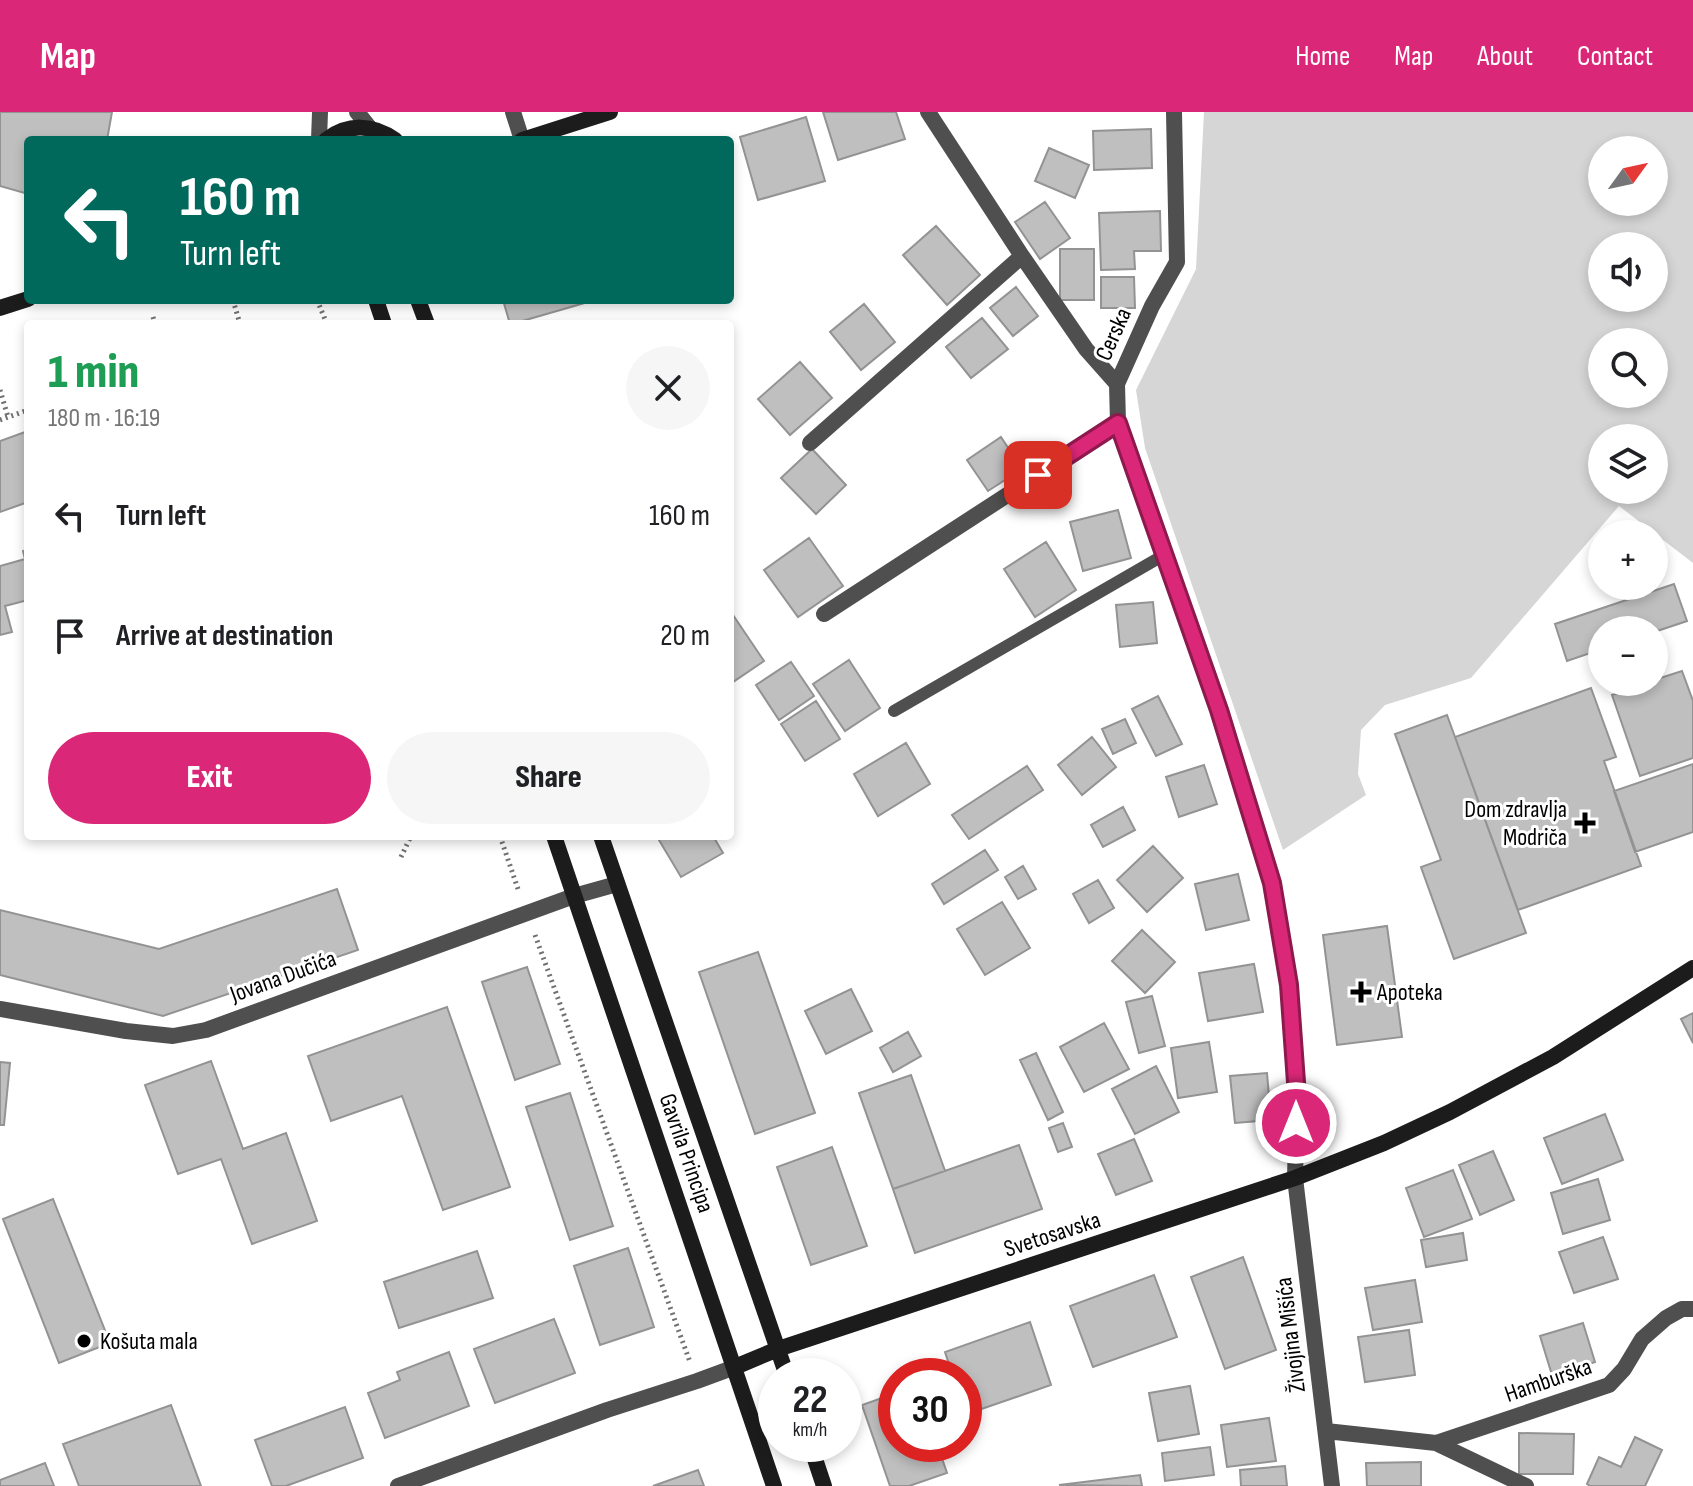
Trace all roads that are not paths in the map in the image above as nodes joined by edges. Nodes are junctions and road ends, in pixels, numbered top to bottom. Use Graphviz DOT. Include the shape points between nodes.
graph roads {
  1 [pos="320,112"];
  2 [pos="357,112"];
  3 [pos="513,112"];
  4 [pos="610,112"];
  5 [pos="928,112"];
  6 [pos="1174,112"];
  7 [pos="369,127"];
  8 [pos="319,136"];
  9 [pos="332,136"];
  10 [pos="389,136"];
  11 [pos="521,136"];
  12 [pos="535,136"];
  13 [pos="1022,256"];
  14 [pos="24,300"];
  15 [pos="0,308"];
  16 [pos="1117,384"];
  17 [pos="1118,423"];
  18 [pos="810,443"];
  19 [pos="1164,555"];
  20 [pos="824,614"];
  21 [pos="894,711"];
  22 [pos="555,840"];
  23 [pos="602,840"];
  24 [pos="617,884"];
  25 [pos="574,896"];
  26 [pos="1693,968"];
  27 [pos="0,1009"];
  28 [pos="1295,1178"];
  29 [pos="1693,1309"];
  30 [pos="778,1349"];
  31 [pos="781,1358"];
  32 [pos="735,1367"];
  33 [pos="1326,1431"];
  34 [pos="1436,1443"];
  35 [pos="816,1462"];
  36 [pos="398,1486"];
  37 [pos="774,1486"];
  38 [pos="824,1486"];
  39 [pos="1332,1486"];
  40 [pos="1526,1486"];
  1 -- 8 [label="street"];
  2 -- 7 [label="street"];
  3 -- 11 [label="street"];
  4 -- 12 [label="street"];
  5 -- 13 [label="street"];
  6 -- 16 [label="street, Cerska" via="1177,262"];
  7 -- 9 [label="street"];
  7 -- 10 [label="street"];
  13 -- 16 [label="street" via="1086,349"];
  13 -- 18 [label="street"];
  14 -- 15 [label="street"];
  16 -- 17 [label="street, Cerska"];
  17 -- 19 [label="street, Cerska"];
  17 -- 20 [label="street"];
  19 -- 21 [label="lane"];
  19 -- 28 [label="street, Cerska" via="1272,883 1289,985 1297,1096"];
  22 -- 25 [label="street, Gavrila Principa"];
  23 -- 24 [label="street, Gavrila Principa"];
  24 -- 25 [label="street, Jovana Dučića"];
  24 -- 30 [label="street, Gavrila Principa"];
  25 -- 27 [label="street, Jovana Dučića" via="206,1030 173,1036"];
  25 -- 32 [label="street, Gavrila Principa"];
  26 -- 28 [label="street, Svetosavska" via="1553,1057 1450,1112"];
  28 -- 30 [label="street, Svetosavska"];
  28 -- 33 [label="street, Živojina Mišića"];
  29 -- 34 [label="street, Hamburška" via="1666,1318 1642,1339 1609,1385"];
  30 -- 31 [label="street, Gavrila Principa"];
  30 -- 32 [label="street, Svetosavska"];
  32 -- 36 [label="street, Svetosavska"];
  32 -- 37 [label="street, Gavrila Principa"];
  33 -- 34 [label="street"];
  33 -- 39 [label="street, Živojina Mišića"];
  34 -- 40 [label="street"];
  35 -- 38 [label="street"];
}
